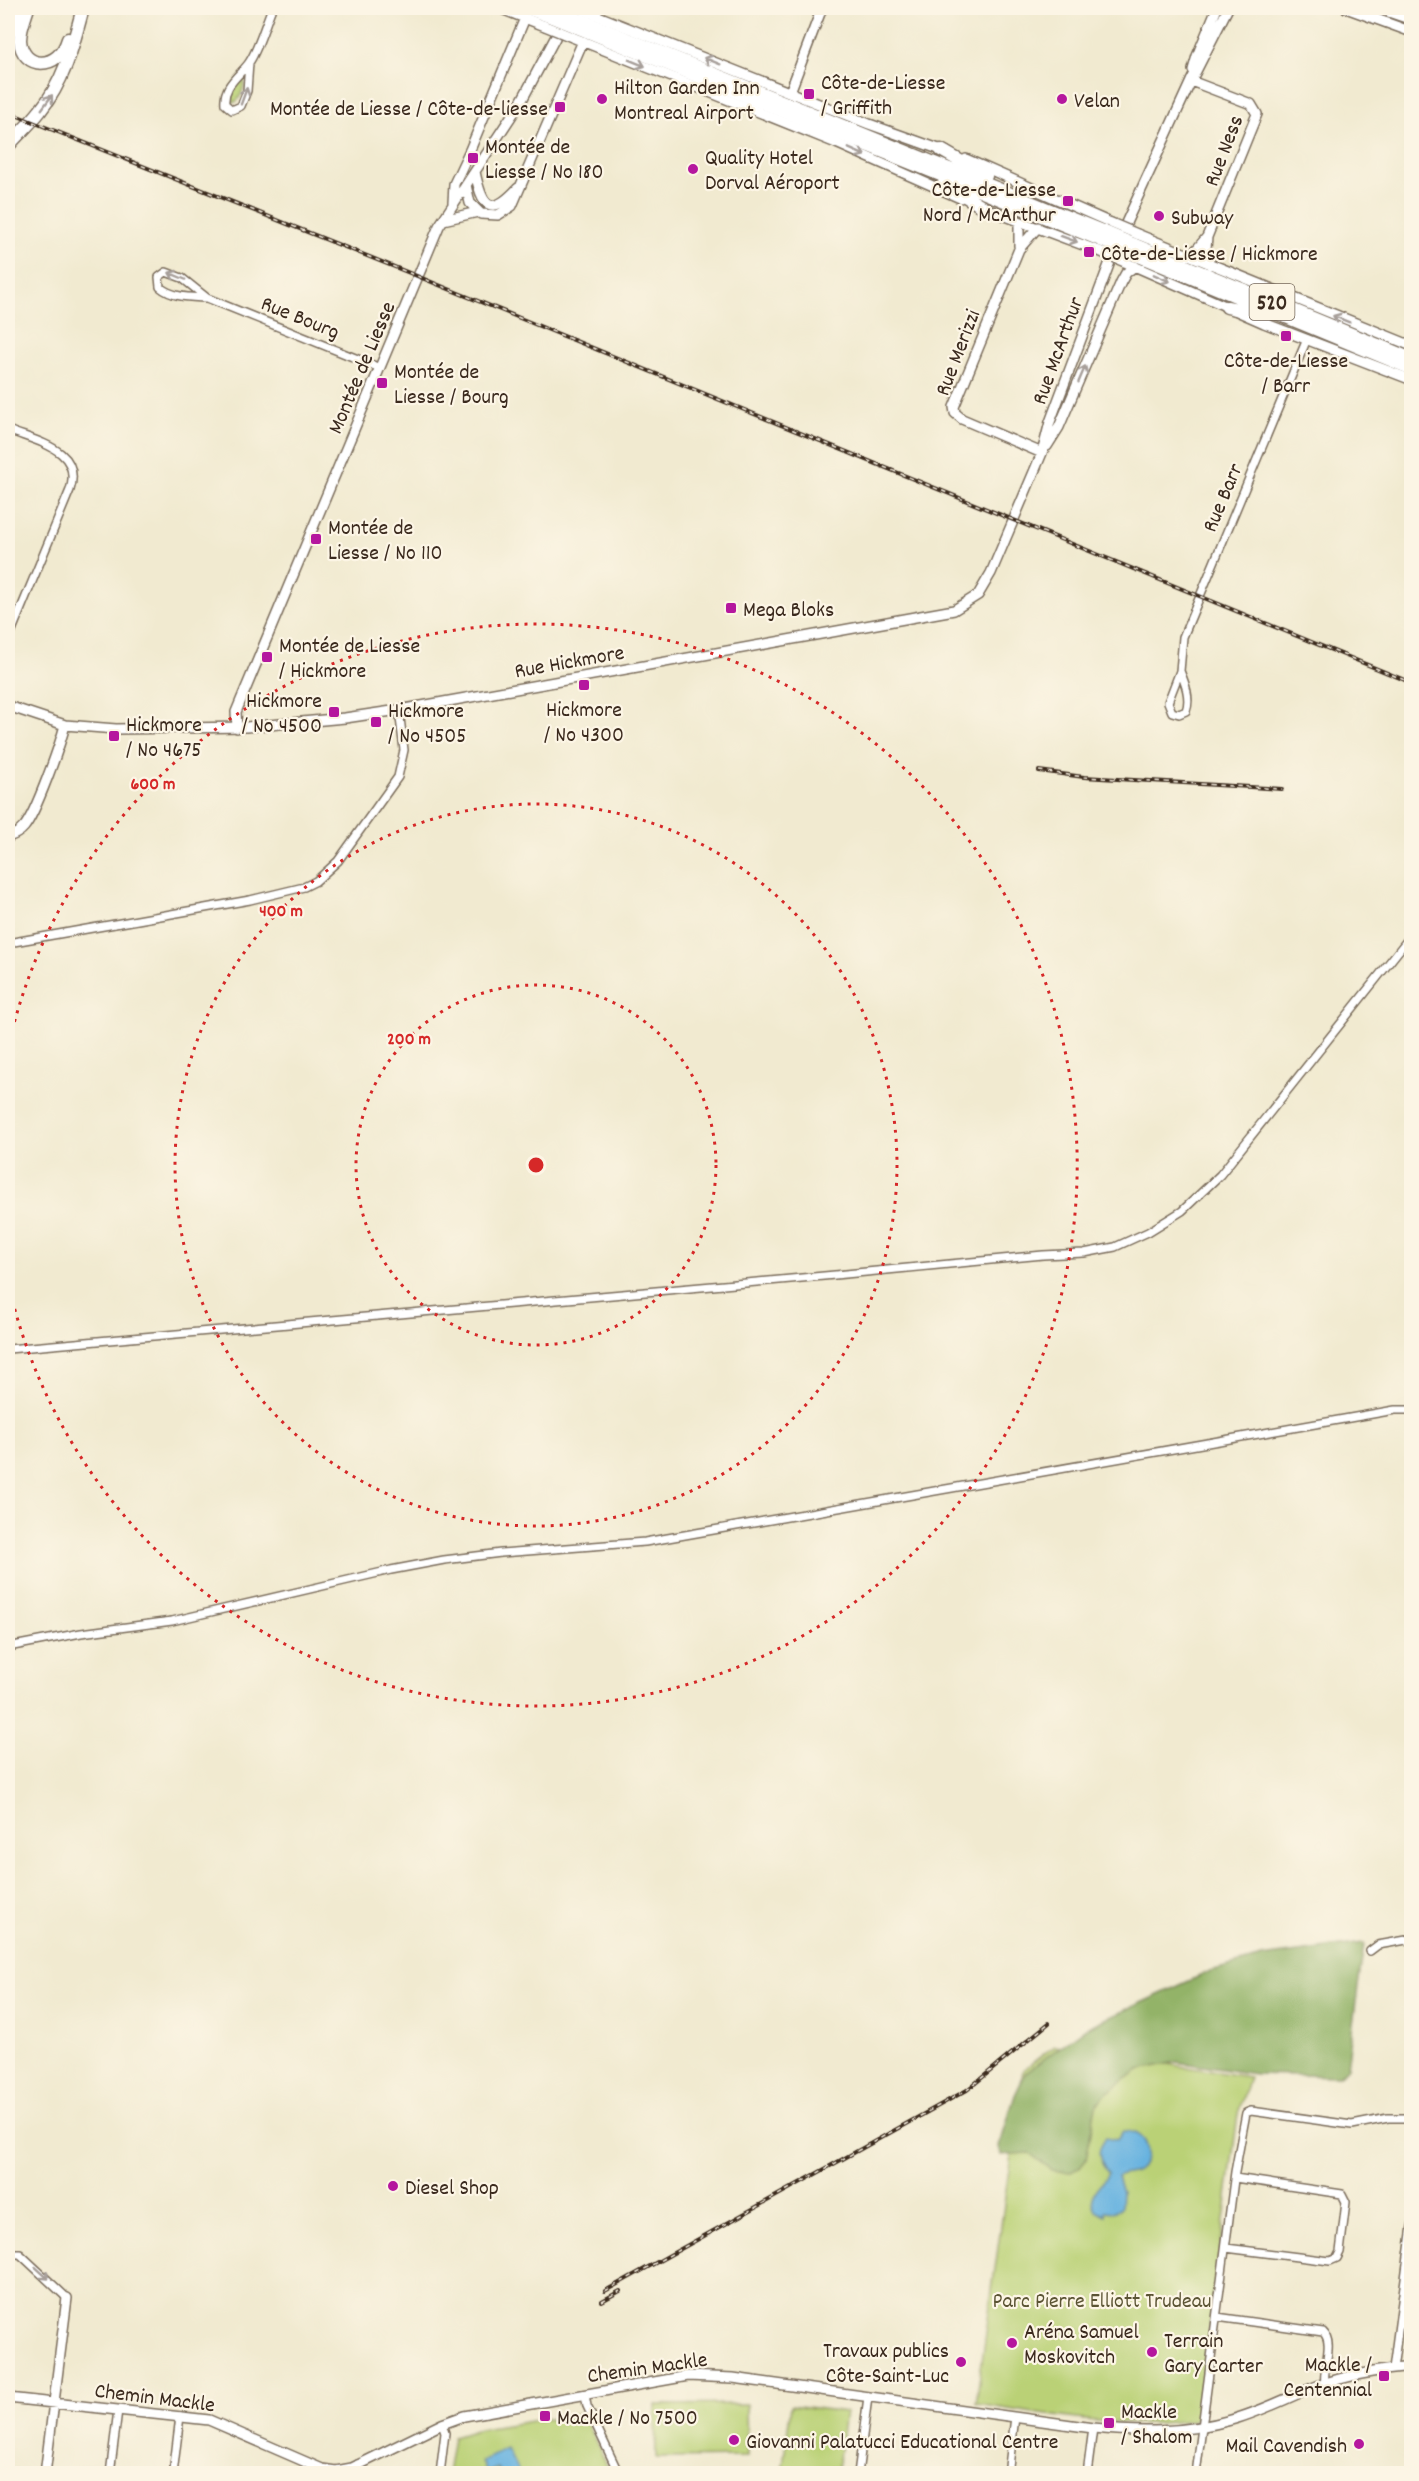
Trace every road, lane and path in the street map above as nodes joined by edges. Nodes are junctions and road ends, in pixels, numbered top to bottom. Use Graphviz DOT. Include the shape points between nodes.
graph roads {
  1 [pos="18,8"];
  2 [pos="28,8"];
  3 [pos="76,8"];
  4 [pos="83,8"];
  5 [pos="272,8"];
  6 [pos="499,8"];
  7 [pos="822,8"];
  8 [pos="1217,8"];
  9 [pos="1228,8"];
  10 [pos="1346,8"];
  11 [pos="1377,8"];
  12 [pos="594,10"];
  13 [pos="526,13"];
  14 [pos="549,15"];
  15 [pos="578,20"];
  16 [pos="1412,20"];
  17 [pos="1412,32"];
  18 [pos="8,35"];
  19 [pos="555,38"];
  20 [pos="583,41"];
  21 [pos="249,63"];
  22 [pos="1191,81"];
  23 [pos="790,92"];
  24 [pos="8,146"];
  25 [pos="941,150"];
  26 [pos="892,155"];
  27 [pos="475,172"];
  28 [pos="466,185"];
  29 [pos="520,186"];
  30 [pos="1031,202"];
  31 [pos="453,203"];
  32 [pos="984,208"];
  33 [pos="478,212"];
  34 [pos="443,220"];
  35 [pos="1019,221"];
  36 [pos="1126,223"];
  37 [pos="1038,227"];
  38 [pos="1105,237"];
  39 [pos="1207,237"];
  40 [pos="1131,248"];
  41 [pos="1019,249"];
  42 [pos="1188,256"];
  43 [pos="1110,262"];
  44 [pos="1209,265"];
  45 [pos="1135,266"];
  46 [pos="207,298"];
  47 [pos="1227,307"];
  48 [pos="1292,320"];
  49 [pos="1307,339"];
  50 [pos="1412,346"];
  51 [pos="1412,359"];
  52 [pos="380,368"];
  53 [pos="1412,369"];
  54 [pos="1412,380"];
  55 [pos="8,430"];
  56 [pos="1042,453"];
  57 [pos="8,640"];
  58 [pos="1180,671"];
  59 [pos="8,706"];
  60 [pos="399,710"];
  61 [pos="64,725"];
  62 [pos="237,728"];
  63 [pos="8,837"];
  64 [pos="1412,934"];
  65 [pos="8,943"];
  66 [pos="8,1349"];
  67 [pos="1412,1410"];
  68 [pos="8,1647"];
  69 [pos="1412,1939"];
  70 [pos="1370,1951"];
  71 [pos="1412,2118"];
  72 [pos="1235,2178"];
  73 [pos="1412,2226"];
  74 [pos="1226,2248"];
  75 [pos="8,2276"];
  76 [pos="67,2298"];
  77 [pos="1217,2317"];
  78 [pos="1412,2367"];
  79 [pos="1393,2369"];
  80 [pos="1325,2383"];
  81 [pos="585,2394"];
  82 [pos="868,2397"];
  83 [pos="8,2398"];
  84 [pos="54,2404"];
  85 [pos="118,2410"];
  86 [pos="180,2416"];
  87 [pos="1015,2418"];
  88 [pos="442,2424"];
  89 [pos="1203,2426"];
  90 [pos="1093,2428"];
  91 [pos="358,2469"];
  92 [pos="45,2474"];
  93 [pos="110,2474"];
  94 [pos="173,2474"];
  95 [pos="440,2474"];
  96 [pos="619,2474"];
  97 [pos="858,2474"];
  98 [pos="1008,2474"];
  99 [pos="1087,2474"];
  100 [pos="1196,2474"];
  1 -- 18 [label="highway"];
  2 -- 3 [label="highway" via="22,48 30,59 44,63 63,52"];
  24 -- 4 [label="highway, one-way" via="42,109 60,82"];
  5 -- 21 [label="street"];
  6 -- 13 [label="street"];
  7 -- 23 [label="street"];
  8 -- 22 [label="street"];
  9 -- 22 [label="street"];
  10 -- 17 [label="street"];
  11 -- 16 [label="street"];
  12 -- 15 [label="street"];
  23 -- 12 [label="street, one-way"];
  13 -- 14 [label="highway, 520"];
  13 -- 31 [label="street" via="453,187"];
  14 -- 15 [label="highway, 520, bridge"];
  15 -- 20 [label="street"];
  15 -- 26 [label="highway, 520"];
  15 -- 30 [label="highway, 520"];
  19 -- 27 [label="street, Montée de Liesse" via="532,83"];
  20 -- 29 [label="street"];
  20 -- 32 [label="street, one-way" via="836,143"];
  21 -- 21 [label="street, one-way" via="225,94 225,104 232,110 241,106 247,91"];
  22 -- 36 [label="street"];
  22 -- 39 [label="street, Rue Ness" via="1251,104 1257,114"];
  23 -- 25 [label="street"];
  25 -- 30 [label="highway"];
  25 -- 38 [label="street"];
  26 -- 32 [label="highway"];
  26 -- 38 [label="highway, 520"];
  27 -- 28 [label="street, Montée de Liesse"];
  27 -- 29 [label="street" via="479,194 488,203 502,202"];
  28 -- 31 [label="street, Montée de Liesse"];
  28 -- 33 [label="street" via="469,201"];
  29 -- 33 [label="street" via="515,202 506,211 491,216"];
  30 -- 38 [label="highway, 520"];
  31 -- 34 [label="street, Montée de Liesse"];
  32 -- 35 [label="street"];
  33 -- 34 [label="street"];
  34 -- 52 [label="street, Montée de Liesse"];
  35 -- 37 [label="street"];
  35 -- 41 [label="street, Rue Merizzi"];
  37 -- 38 [label="street, one-way"];
  37 -- 41 [label="street, Rue Merizzi"];
  38 -- 40 [label="highway, 520, bridge"];
  38 -- 40 [label="street, bridge"];
  39 -- 42 [label="street, Rue Ness"];
  39 -- 44 [label="street, Rue Ness"];
  40 -- 42 [label="street"];
  40 -- 45 [label="street"];
  40 -- 48 [label="highway, 520"];
  40 -- 51 [label="highway, 520"];
  41 -- 56 [label="street, Rue Merizzi" via="957,394 954,410 962,419"];
  42 -- 44 [label="street"];
  43 -- 56 [label="street, Rue McArthur"];
  50 -- 44 [label="street, one-way"];
  45 -- 47 [label="street, one-way"];
  56 -- 45 [label="street, one-way" via="1059,427 1121,282"];
  46 -- 46 [label="street, Rue Bourg, one-way" via="177,275 166,272 159,277 160,287 165,291"];
  46 -- 52 [label="street, Rue Bourg"];
  47 -- 48 [label="highway"];
  47 -- 49 [label="street"];
  48 -- 53 [label="highway, 520"];
  49 -- 54 [label="street"];
  49 -- 58 [label="street, Rue Barr" via="1185,631"];
  52 -- 62 [label="street, Montée de Liesse" via="236,712"];
  55 -- 57 [label="street" via="60,452 70,461 73,474 70,490"];
  56 -- 60 [label="street, Rue Hickmore" via="988,581 978,595 954,610"];
  58 -- 58 [label="street, Rue Barr" via="1168,702 1172,712 1179,714 1188,705"];
  59 -- 61 [label="street, Rue Hickmore"];
  60 -- 62 [label="street, Rue Hickmore"];
  60 -- 65 [label="street" via="404,750 398,777 338,861 316,881 250,900"];
  61 -- 62 [label="street, Rue Hickmore" via="116,729"];
  61 -- 63 [label="street" via="30,817 20,831"];
  64 -- 66 [label="street" via="1220,1175 1182,1211 1115,1247 1084,1253"];
  67 -- 68 [label="street" via="1254,1434 645,1542 444,1560 172,1622"];
  69 -- 70 [label="street" via="1378,1945"];
  71 -- 72 [label="street" via="1352,2125 1251,2110 1247,2112"];
  72 -- 74 [label="street"];
  72 -- 74 [label="street" via="1342,2194 1346,2202 1340,2252 1330,2261"];
  73 -- 79 [label="street"];
  74 -- 77 [label="street"];
  75 -- 76 [label="street, one-way" via="10,2258 22,2255"];
  76 -- 84 [label="street"];
  77 -- 80 [label="street" via="1323,2332 1328,2341"];
  77 -- 89 [label="street"];
  78 -- 79 [label="street, Chemin Mackle"];
  79 -- 80 [label="street, Chemin Mackle"];
  80 -- 89 [label="street, Chemin Mackle" via="1250,2414"];
  81 -- 82 [label="street, Chemin Mackle" via="703,2375"];
  81 -- 88 [label="street, Chemin Mackle" via="464,2416"];
  81 -- 96 [label="street"];
  82 -- 87 [label="street, Chemin Mackle"];
  82 -- 97 [label="street"];
  83 -- 84 [label="street, Chemin Mackle"];
  84 -- 85 [label="street, Chemin Mackle"];
  84 -- 92 [label="street"];
  85 -- 86 [label="street, Chemin Mackle"];
  85 -- 93 [label="street"];
  86 -- 91 [label="street, Chemin Mackle" via="216,2421 322,2469"];
  86 -- 94 [label="street"];
  87 -- 90 [label="street, Chemin Mackle"];
  87 -- 98 [label="street"];
  88 -- 91 [label="street, Chemin Mackle"];
  88 -- 95 [label="street" via="445,2433"];
  89 -- 90 [label="street, Chemin Mackle" via="1150,2432"];
  89 -- 100 [label="street"];
  90 -- 99 [label="street"];
}
